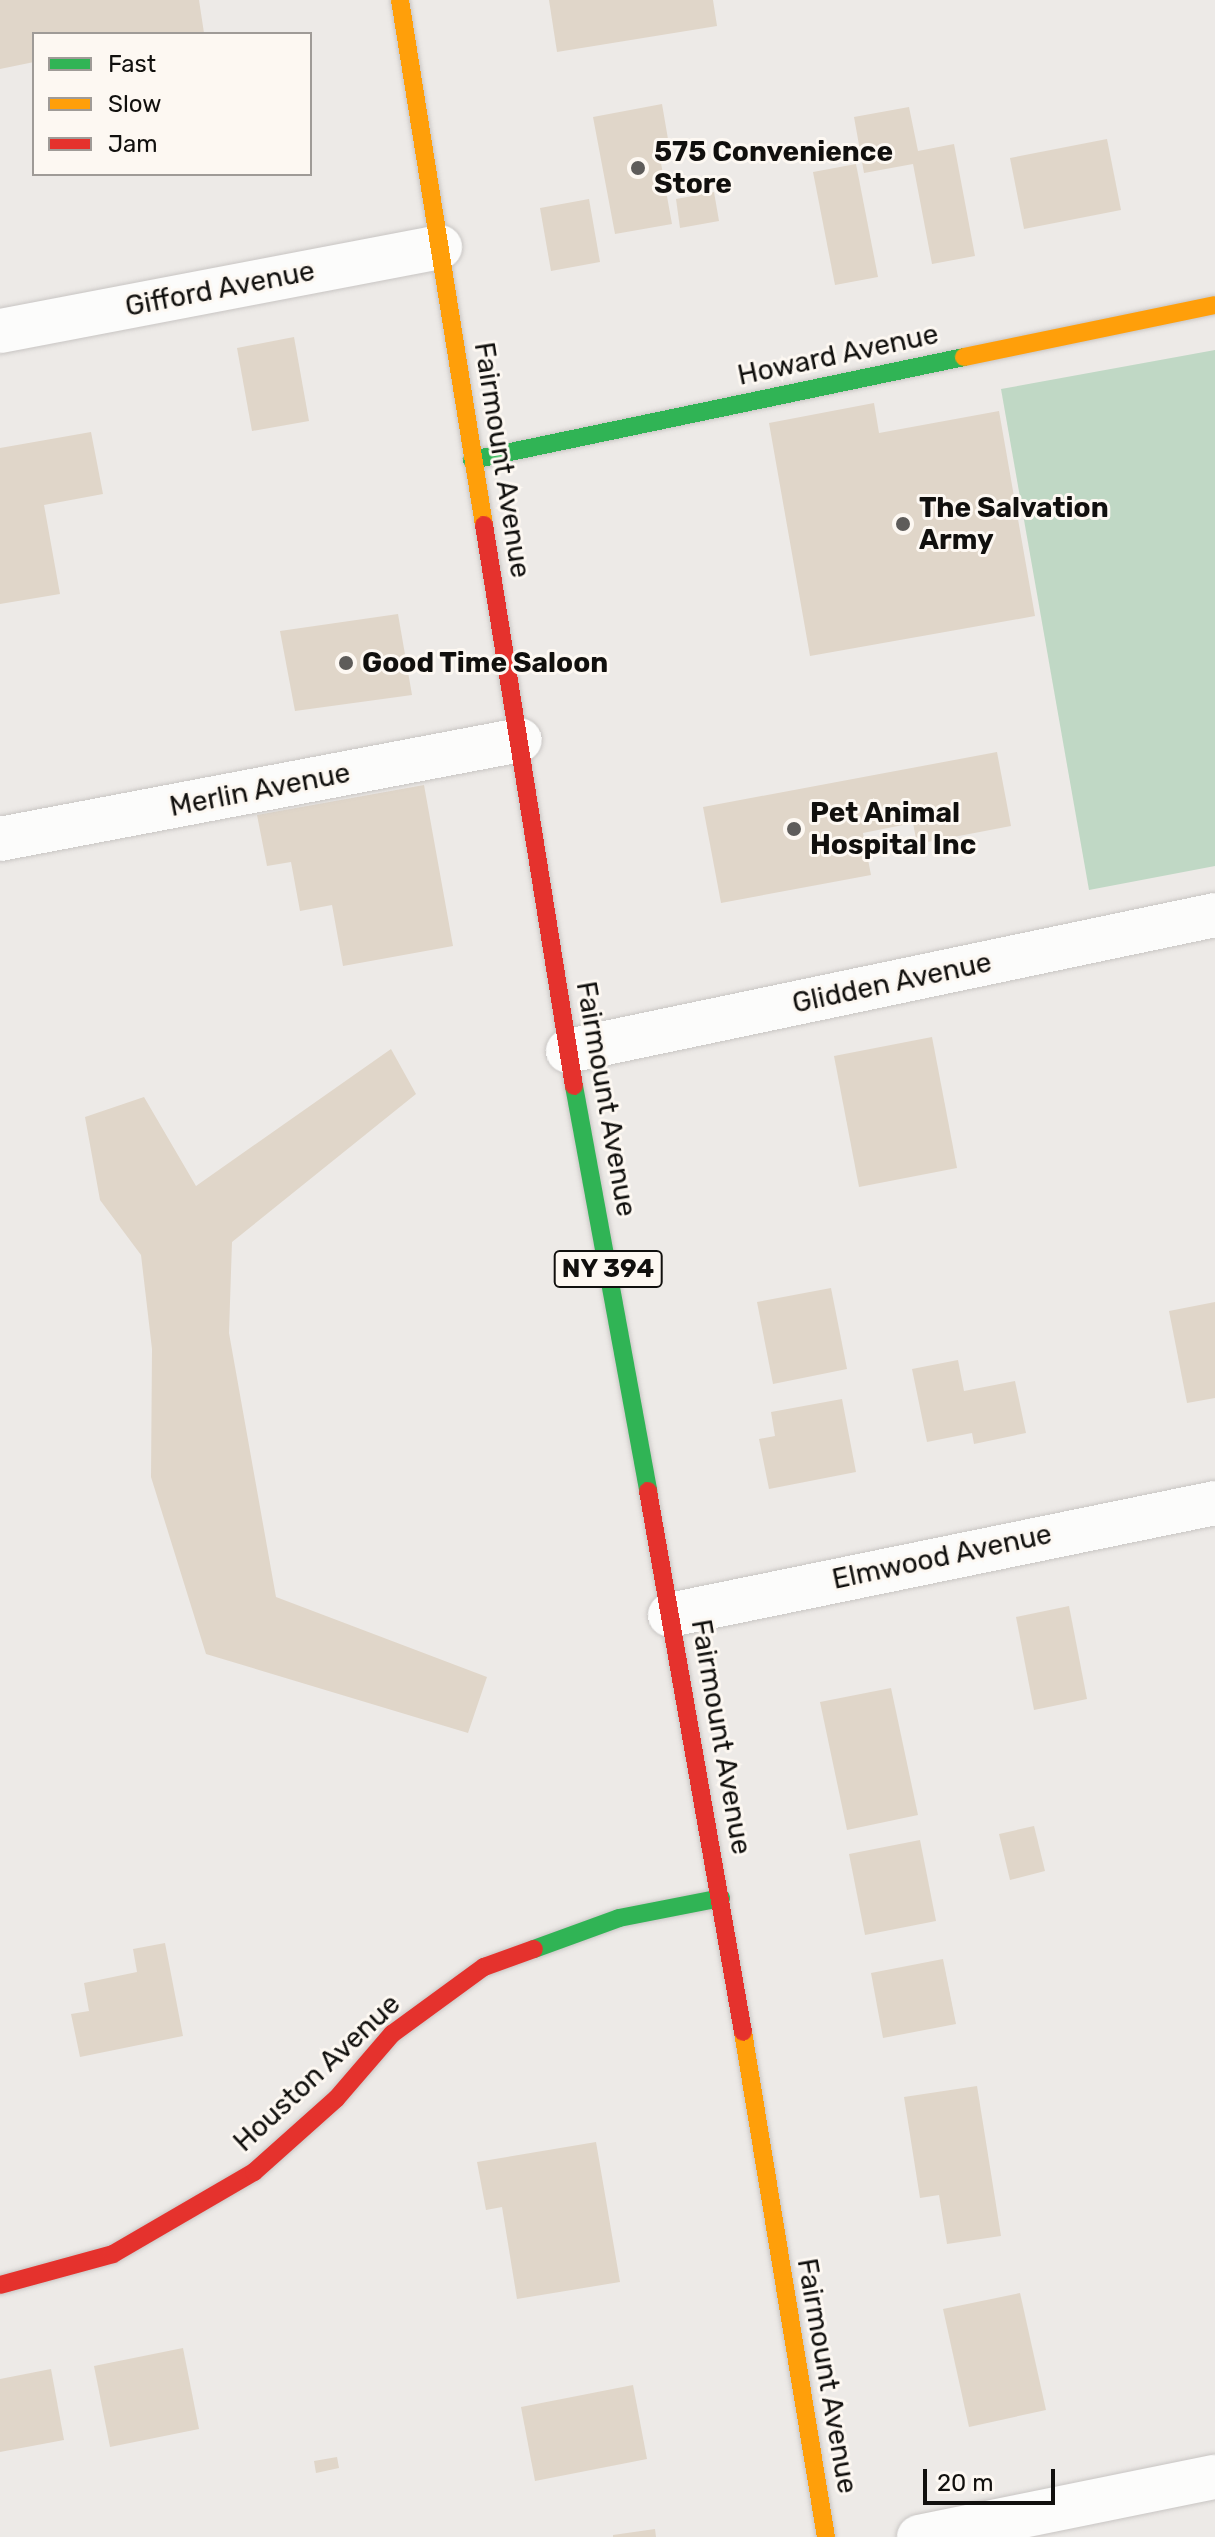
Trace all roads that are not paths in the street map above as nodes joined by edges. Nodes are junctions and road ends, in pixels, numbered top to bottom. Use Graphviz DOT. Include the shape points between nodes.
graph roads {
  1 [pos="400,0"];
  2 [pos="440,247"];
  3 [pos="1215,305"];
  4 [pos="0,331"];
  5 [pos="472,460"];
  6 [pos="520,740"];
  7 [pos="0,839"];
  8 [pos="1215,915"];
  9 [pos="568,1051"];
  10 [pos="1215,1503"];
  11 [pos="670,1615"];
  12 [pos="721,1898"];
  13 [pos="0,2285"];
  14 [pos="1215,2477"];
  15 [pos="826,2537"];
  16 [pos="919,2537"];
  1 -- 2 [label="main road, Fairmount Avenue / NY 394"];
  2 -- 4 [label="street, Gifford Avenue"];
  2 -- 5 [label="main road, Fairmount Avenue / NY 394"];
  3 -- 5 [label="main road, Howard Avenue"];
  5 -- 6 [label="main road, Fairmount Avenue / NY 394"];
  6 -- 7 [label="street, Merlin Avenue"];
  6 -- 9 [label="main road, Fairmount Avenue / NY 394"];
  8 -- 9 [label="street, Glidden Avenue"];
  9 -- 11 [label="main road, Fairmount Avenue / NY 394"];
  10 -- 11 [label="street, Elmwood Avenue"];
  11 -- 12 [label="main road, Fairmount Avenue / NY 394"];
  12 -- 13 [label="main road, Houston Avenue" via="619,1918 484,1967 392,2034 336,2099 254,2172 113,2254"];
  12 -- 15 [label="main road, Fairmount Avenue / NY 394"];
  14 -- 16 [label="street"];
}
